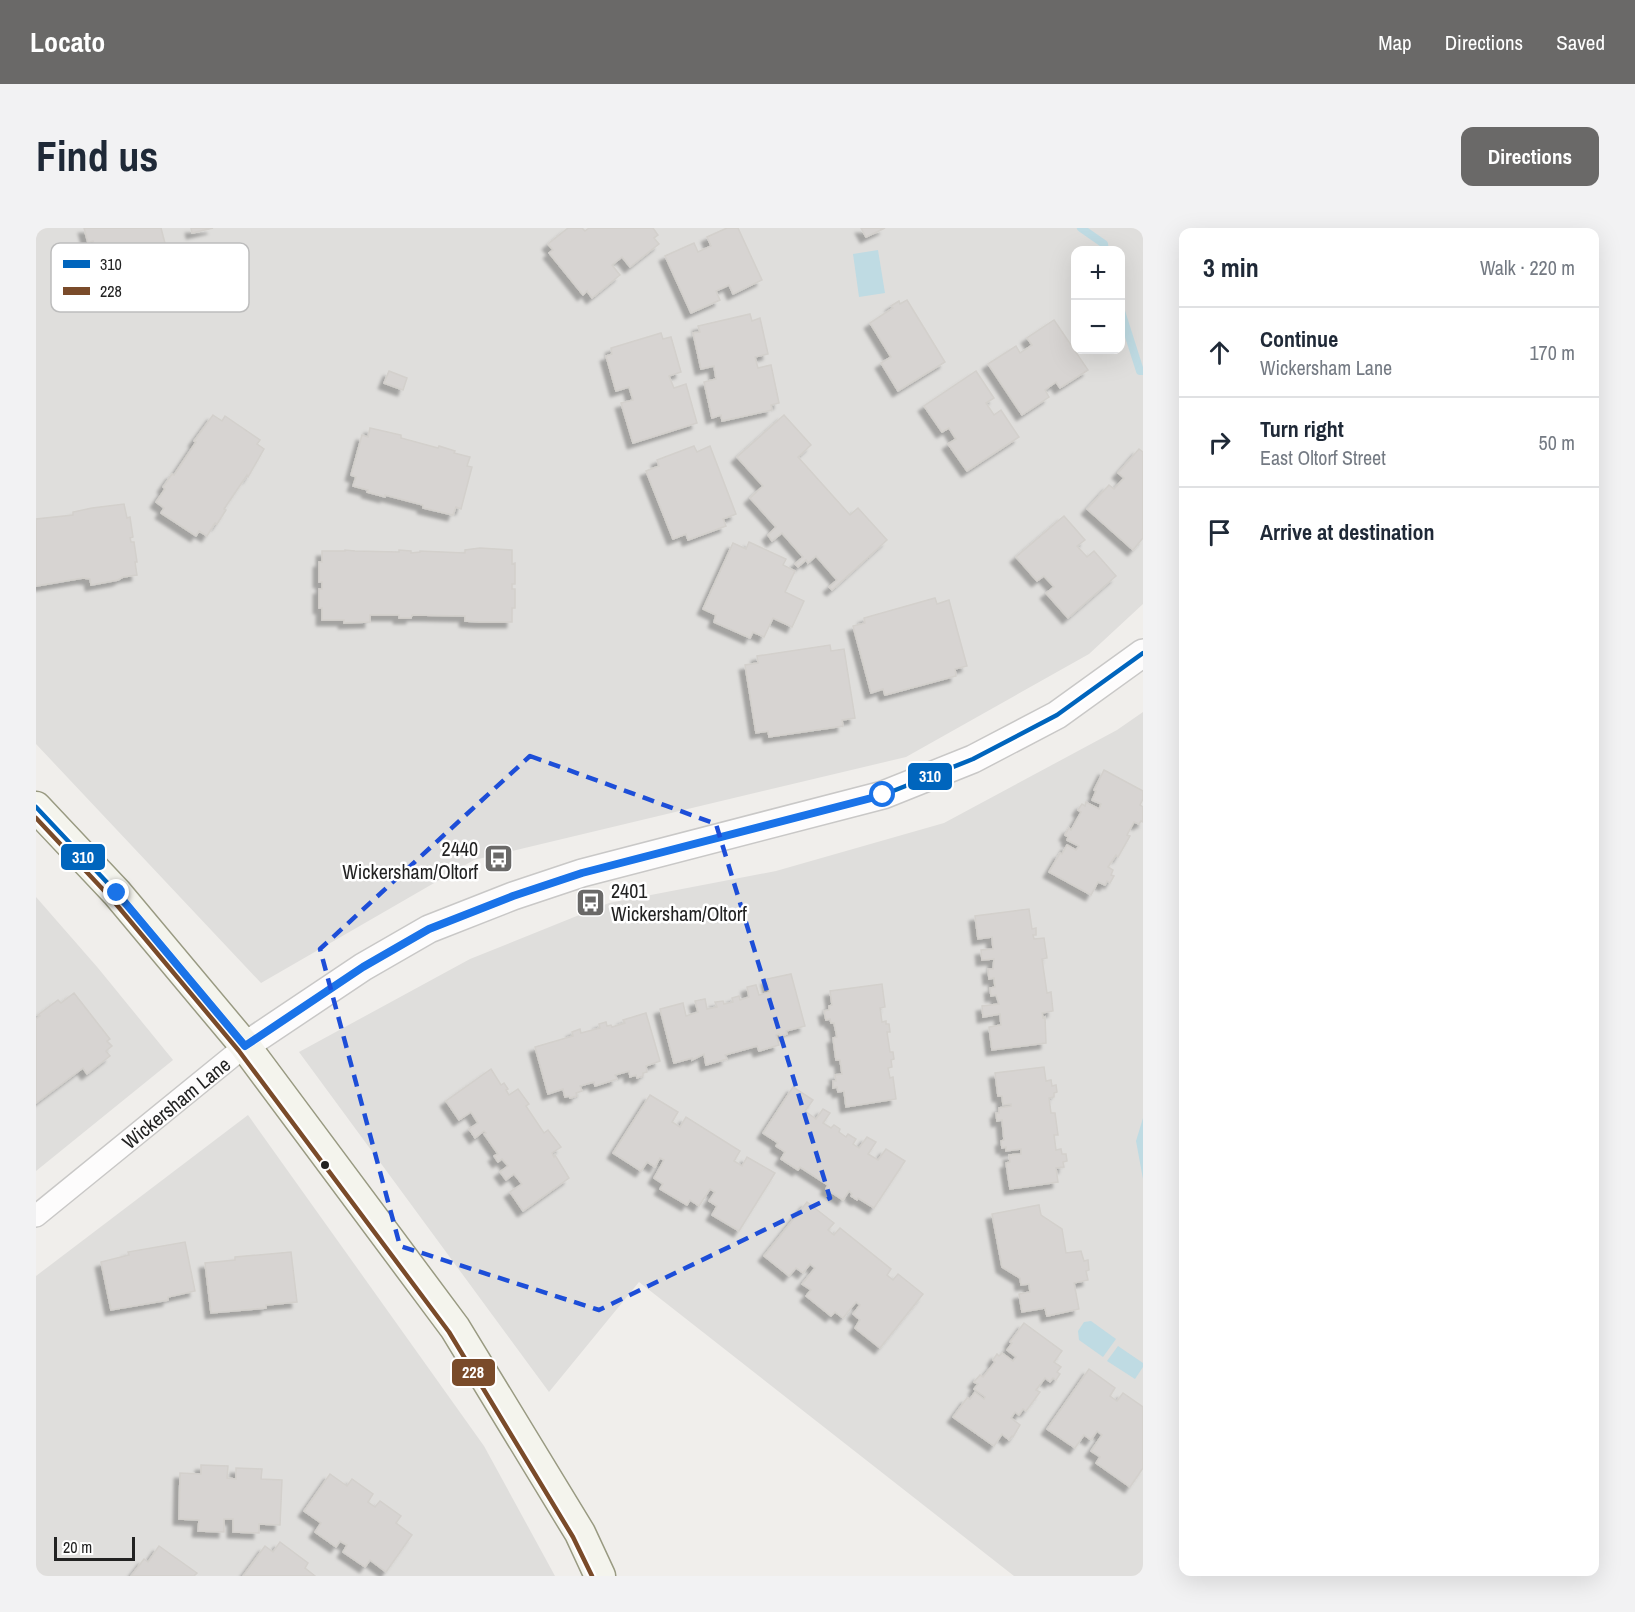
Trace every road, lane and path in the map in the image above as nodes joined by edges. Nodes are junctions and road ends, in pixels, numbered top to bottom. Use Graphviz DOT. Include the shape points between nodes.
graph roads {
  1 [pos="1143,653"];
  2 [pos="36,807"];
  3 [pos="245,1046"];
  4 [pos="36,1216"];
  5 [pos="600,1576"];
  1 -- 3 [label="street, Wickersham Lane" via="1057,715 973,759 883,795 582,873 429,929 363,967"];
  2 -- 3 [label="main road" via="117,893"];
  3 -- 4 [label="street, Wickersham Lane"];
  3 -- 5 [label="main road" via="455,1328 580,1533"];
}
